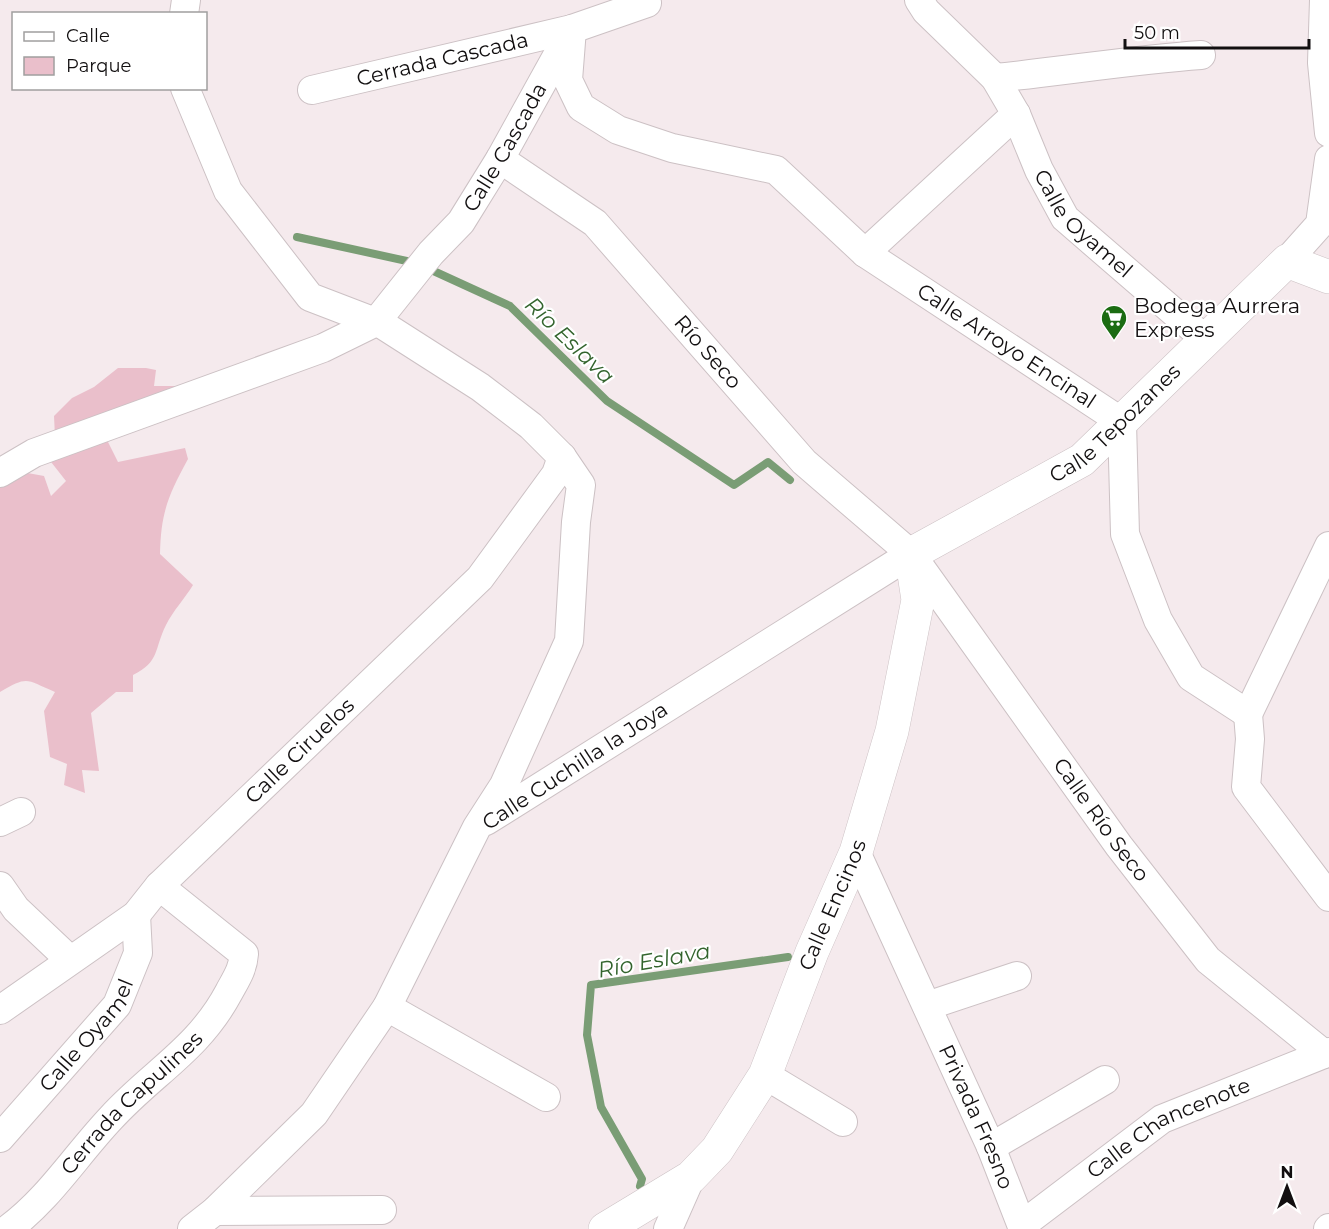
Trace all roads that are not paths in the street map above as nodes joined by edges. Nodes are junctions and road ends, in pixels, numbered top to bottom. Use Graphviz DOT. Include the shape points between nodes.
graph roads {
  1 [pos="646,0"];
  2 [pos="919,0"];
  3 [pos="1324,0"];
  4 [pos="572,29"];
  5 [pos="1201,55"];
  6 [pos="994,78"];
  7 [pos="186,90"];
  8 [pos="312,90"];
  9 [pos="1016,114"];
  10 [pos="1329,133"];
  11 [pos="500,159"];
  12 [pos="1329,159"];
  13 [pos="865,254"];
  14 [pos="1287,261"];
  15 [pos="1329,277"];
  16 [pos="376,322"];
  17 [pos="1205,339"];
  18 [pos="1122,422"];
  19 [pos="562,457"];
  20 [pos="0,473"];
  21 [pos="1329,546"];
  22 [pos="911,554"];
  23 [pos="1248,714"];
  24 [pos="477,827"];
  25 [pos="856,852"];
  26 [pos="0,886"];
  27 [pos="159,886"];
  28 [pos="1329,897"];
  29 [pos="136,915"];
  30 [pos="70,960"];
  31 [pos="1017,976"];
  32 [pos="927,1006"];
  33 [pos="387,1007"];
  34 [pos="0,1010"];
  35 [pos="1326,1053"];
  36 [pos="765,1075"];
  37 [pos="1105,1080"];
  38 [pos="546,1097"];
  39 [pos="843,1122"];
  40 [pos="0,1138"];
  41 [pos="991,1147"];
  42 [pos="691,1177"];
  43 [pos="382,1210"];
  44 [pos="215,1211"];
  45 [pos="1023,1227"];
  46 [pos="8,1229"];
  47 [pos="192,1229"];
  48 [pos="605,1229"];
  49 [pos="668,1229"];
  1 -- 4 [label="street" via="647,3"];
  2 -- 6 [label="street, Calle Oyamel"];
  3 -- 10 [label="street" via="1322,63"];
  4 -- 8 [label="street, Cerrada Cascada"];
  4 -- 11 [label="street, Calle Cascada"];
  4 -- 13 [label="street, Calle Arroyo Encinal" via="568,80 581,107 618,130 661,144 776,170"];
  5 -- 6 [label="street"];
  6 -- 9 [label="street, Calle Oyamel"];
  7 -- 16 [label="street" via="228,191 310,297"];
  9 -- 13 [label="street"];
  9 -- 17 [label="street, Calle Oyamel" via="1039,170 1065,218"];
  11 -- 16 [label="street, Calle Cascada" via="461,222"];
  11 -- 22 [label="street, Río Seco" via="595,223 804,462"];
  12 -- 14 [label="street, Calle Tepozanes" via="1320,224"];
  13 -- 18 [label="street, Calle Arroyo Encinal"];
  14 -- 15 [label="street"];
  14 -- 17 [label="street, Calle Tepozanes"];
  16 -- 19 [label="street" via="480,387 531,426"];
  16 -- 20 [label="street" via="323,348 34,453"];
  17 -- 18 [label="street, Calle Tepozanes"];
  18 -- 22 [label="street, Calle Tepozanes" via="1082,460"];
  18 -- 23 [label="street" via="1125,534 1158,620 1191,677"];
  19 -- 24 [label="street" via="581,485 569,641 504,785"];
  19 -- 27 [label="street, Calle Ciruelos" via="556,474 480,578"];
  21 -- 23 [label="street"];
  22 -- 24 [label="street, Calle Cuchilla la Joya"];
  22 -- 25 [label="street, Calle Encinos" via="918,600 908,662"];
  22 -- 35 [label="street, Calle Río Seco" via="1119,846 1208,960"];
  23 -- 28 [label="street" via="1246,787"];
  24 -- 33 [label="street, Calle Cuchilla la Joya"];
  25 -- 32 [label="street, Privada Fresno"];
  25 -- 36 [label="street, Calle Encinos"];
  26 -- 30 [label="street" via="16,909"];
  27 -- 29 [label="street, Calle Ciruelos"];
  27 -- 46 [label="street, Cerrada Capulines" via="244,954 244,966 219,1011 191,1047 113,1116 30,1213"];
  29 -- 30 [label="street, Calle Ciruelos"];
  29 -- 40 [label="street, Calle Oyamel" via="138,953 117,1005"];
  30 -- 34 [label="street, Calle Ciruelos"];
  31 -- 32 [label="street"];
  32 -- 41 [label="street, Privada Fresno"];
  33 -- 38 [label="street"];
  33 -- 44 [label="street, Calle Cuchilla la Joya" via="314,1114"];
  35 -- 45 [label="street, Calle Chancenote" via="1162,1119"];
  36 -- 39 [label="street"];
  36 -- 42 [label="street, Calle Encinos" via="717,1150"];
  37 -- 41 [label="street"];
  41 -- 45 [label="street, Privada Fresno"];
  42 -- 48 [label="street"];
  42 -- 49 [label="street, Calle Encinos"];
  43 -- 44 [label="street"];
  44 -- 47 [label="street, Calle Cuchilla la Joya"];
}
